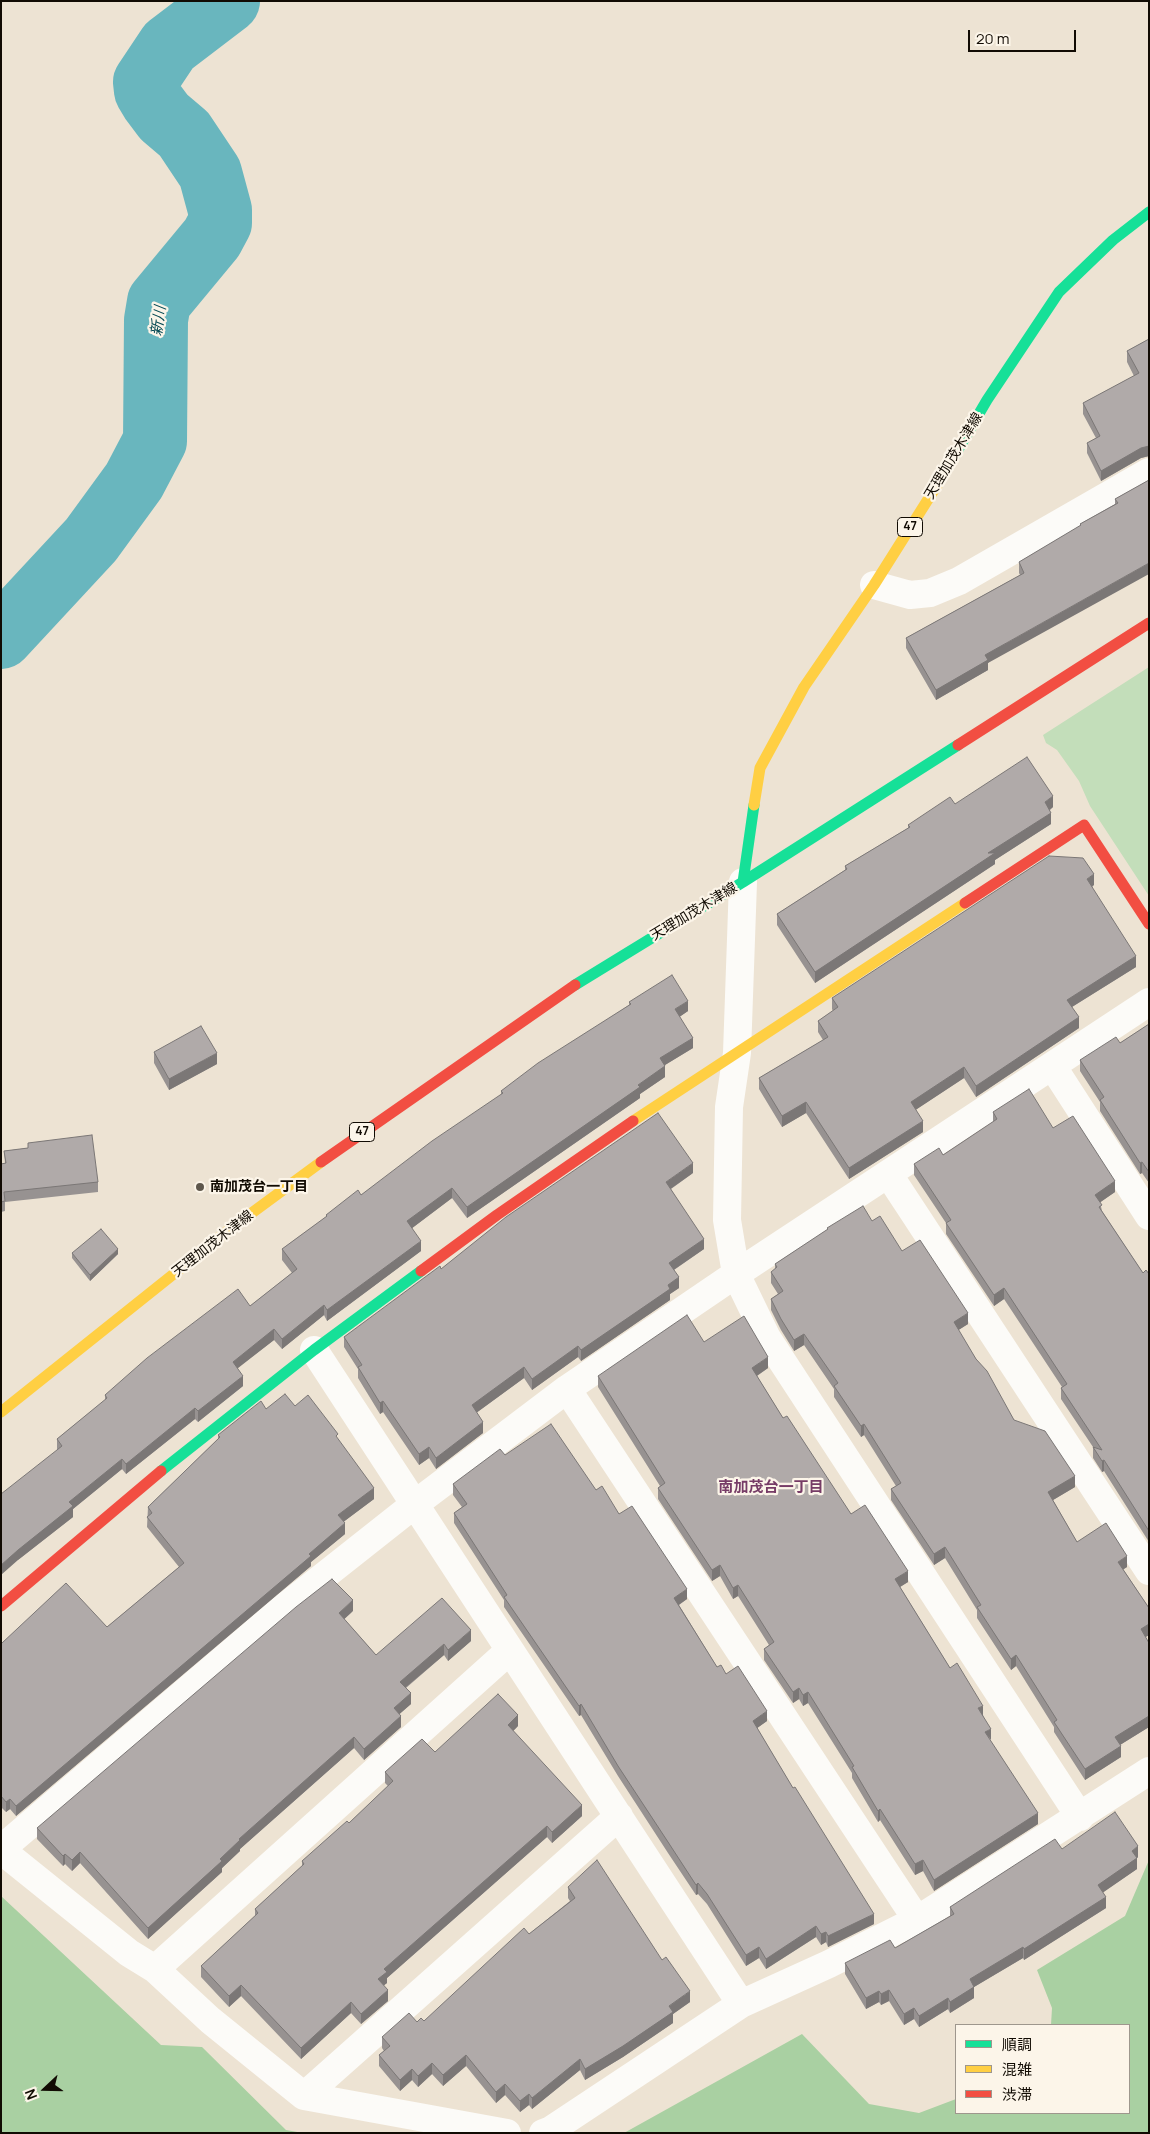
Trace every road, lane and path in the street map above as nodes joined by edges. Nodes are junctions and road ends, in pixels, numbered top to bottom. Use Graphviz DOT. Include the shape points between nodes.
graph roads {
  1 [pos="1149,212"];
  2 [pos="1149,472"];
  3 [pos="874,585"];
  4 [pos="1149,623"];
  5 [pos="743,882"];
  6 [pos="1149,924"];
  7 [pos="1149,1002"];
  8 [pos="737,1053"];
  9 [pos="1053,1067"];
  10 [pos="889,1175"];
  11 [pos="1149,1216"];
  12 [pos="736,1274"];
  13 [pos="314,1350"];
  14 [pos="567,1388"];
  15 [pos="1,1412"];
  16 [pos="415,1504"];
  17 [pos="1149,1571"];
  18 [pos="1,1606"];
  19 [pos="509,1652"];
  20 [pos="1149,1771"];
  21 [pos="619,1816"];
  22 [pos="1080,1817"];
  23 [pos="1,1849"];
  24 [pos="916,1920"];
  25 [pos="155,1970"];
  26 [pos="741,2004"];
  27 [pos="304,2096"];
  28 [pos="507,2133"];
  29 [pos="543,2133"];
  1 -- 3 [label="street, 天理加茂木津線 / 47" via="1112,240 1059,292 987,400"];
  2 -- 3 [label="street" via="959,581 930,593 910,595"];
  3 -- 5 [label="street, 天理加茂木津線 / 47" via="804,687 760,768"];
  4 -- 5 [label="street"];
  5 -- 8 [label="street"];
  5 -- 15 [label="street, 天理加茂木津線 / 47" via="582,980 357,1135 230,1228"];
  6 -- 8 [label="street" via="1084,825"];
  7 -- 9 [label="street"];
  8 -- 12 [label="street" via="729,1107 727,1220"];
  8 -- 13 [label="street" via="497,1216"];
  9 -- 10 [label="street"];
  9 -- 11 [label="street"];
  10 -- 12 [label="street"];
  10 -- 17 [label="street"];
  12 -- 14 [label="street"];
  12 -- 22 [label="street" via="767,1338"];
  13 -- 16 [label="street"];
  13 -- 18 [label="street" via="144,1484"];
  14 -- 16 [label="street"];
  14 -- 24 [label="street"];
  16 -- 19 [label="street"];
  16 -- 23 [label="street" via="286,1606"];
  19 -- 21 [label="street"];
  19 -- 25 [label="street"];
  20 -- 22 [label="street"];
  21 -- 26 [label="street"];
  21 -- 27 [label="street"];
  22 -- 24 [label="street"];
  23 -- 25 [label="street" via="129,1953"];
  24 -- 26 [label="street"];
  25 -- 27 [label="street" via="210,2020"];
  26 -- 29 [label="street"];
  27 -- 28 [label="street"];
}
